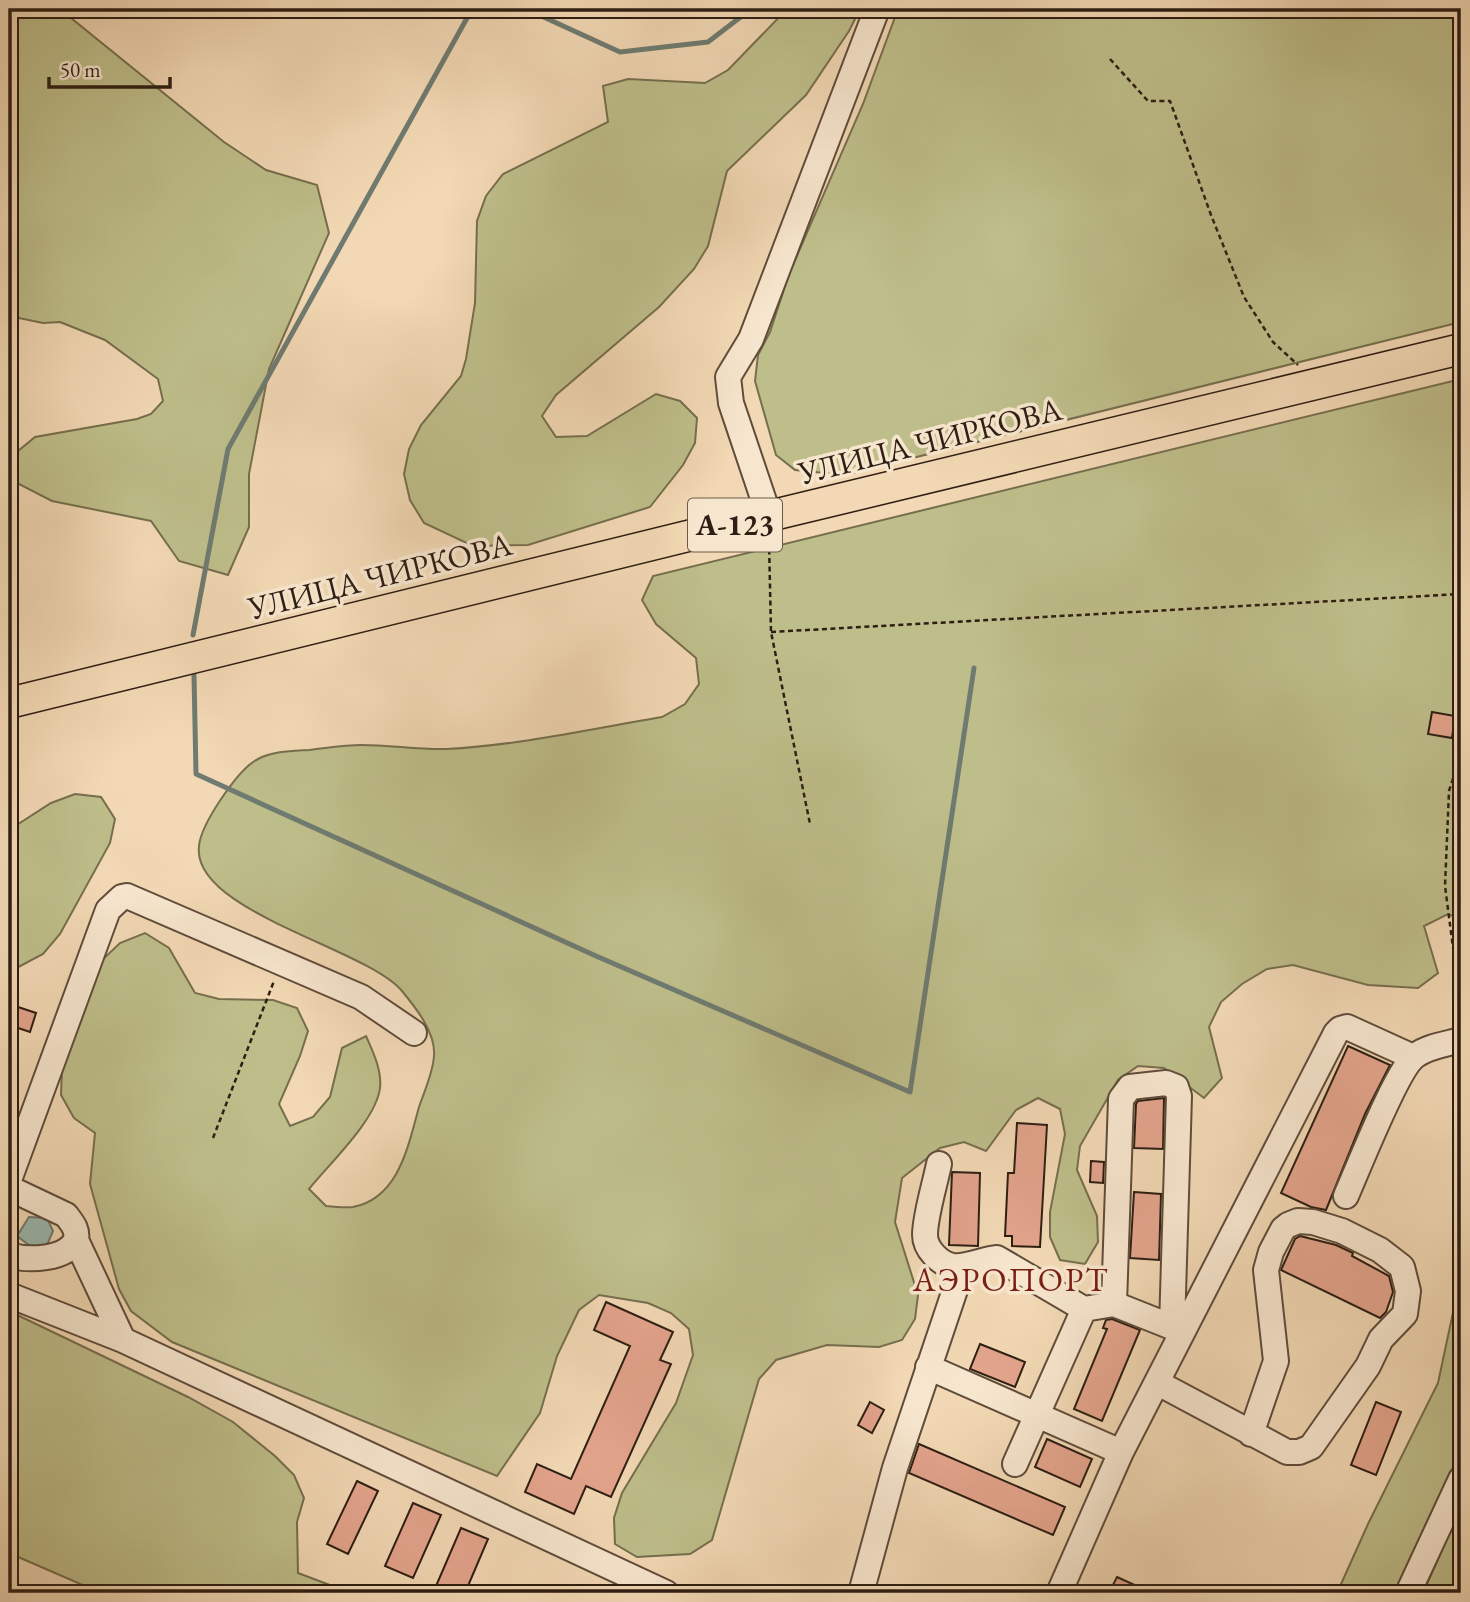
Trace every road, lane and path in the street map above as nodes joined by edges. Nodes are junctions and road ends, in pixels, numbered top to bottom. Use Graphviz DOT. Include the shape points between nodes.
graph roads {
  1 [pos="877,9"];
  2 [pos="1110,59"];
  3 [pos="1461,349"];
  4 [pos="1318,383"];
  5 [pos="769,516"];
  6 [pos="1461,594"];
  7 [pos="771,632"];
  8 [pos="9,703"];
  9 [pos="1461,754"];
  10 [pos="810,824"];
  11 [pos="1461,957"];
  12 [pos="281,962"];
  13 [pos="414,1033"];
  14 [pos="1461,1040"];
  15 [pos="1413,1057"];
  16 [pos="213,1138"];
  17 [pos="939,1164"];
  18 [pos="9,1180"];
  19 [pos="9,1188"];
  20 [pos="1346,1196"];
  21 [pos="76,1240"];
  22 [pos="9,1255"];
  23 [pos="963,1266"];
  24 [pos="9,1295"];
  25 [pos="1114,1304"];
  26 [pos="1084,1309"];
  27 [pos="1177,1328"];
  28 [pos="123,1340"];
  29 [pos="928,1367"];
  30 [pos="1158,1382"];
  31 [pos="1037,1416"];
  32 [pos="1251,1434"];
  33 [pos="1121,1452"];
  34 [pos="1015,1464"];
  35 [pos="1461,1479"];
  36 [pos="666,1593"];
  37 [pos="861,1593"];
  38 [pos="1059,1593"];
  39 [pos="1408,1593"];
  1 -- 5 [label="street" via="751,339 728,377 731,403"];
  2 -- 4 [label="path" via="1147,101 1170,101 1244,298 1273,341"];
  3 -- 4 [label="main road, УЛИЦА ЧИРКОВА / А-123"];
  4 -- 5 [label="main road, УЛИЦА ЧИРКОВА / А-123"];
  5 -- 7 [label="path"];
  5 -- 8 [label="main road, УЛИЦА ЧИРКОВА / А-123"];
  6 -- 7 [label="path"];
  7 -- 10 [label="path"];
  9 -- 11 [label="path" via="1449,791 1446,886 1453,948"];
  12 -- 13 [label="street" via="361,998"];
  12 -- 16 [label="path"];
  12 -- 18 [label="street" via="127,896 116,901 108,909"];
  14 -- 15 [label="street"];
  15 -- 20 [label="street"];
  15 -- 27 [label="street" via="1347,1027 1336,1033"];
  17 -- 23 [label="street" via="925,1237 938,1258"];
  19 -- 21 [label="street" via="66,1215 75,1228"];
  21 -- 22 [label="street" via="60,1253 39,1258"];
  21 -- 28 [label="street"];
  23 -- 26 [label="street" via="997,1258"];
  23 -- 29 [label="street"];
  24 -- 28 [label="street"];
  25 -- 26 [label="street"];
  25 -- 27 [label="street"];
  25 -- 27 [label="street" via="1121,1099 1130,1087 1166,1083 1176,1087 1179,1096"];
  26 -- 31 [label="street"];
  27 -- 30 [label="street"];
  28 -- 36 [label="street"];
  29 -- 31 [label="street"];
  29 -- 37 [label="street"];
  30 -- 32 [label="street"];
  30 -- 33 [label="street"];
  31 -- 33 [label="street"];
  31 -- 34 [label="street"];
  32 -- 32 [label="street" via="1287,1452 1311,1447 1368,1366 1381,1339 1405,1314 1408,1291 1402,1267 1342,1231 1298,1221 1283,1229 1266,1270 1276,1361"];
  33 -- 38 [label="street"];
  35 -- 39 [label="street"];
}
